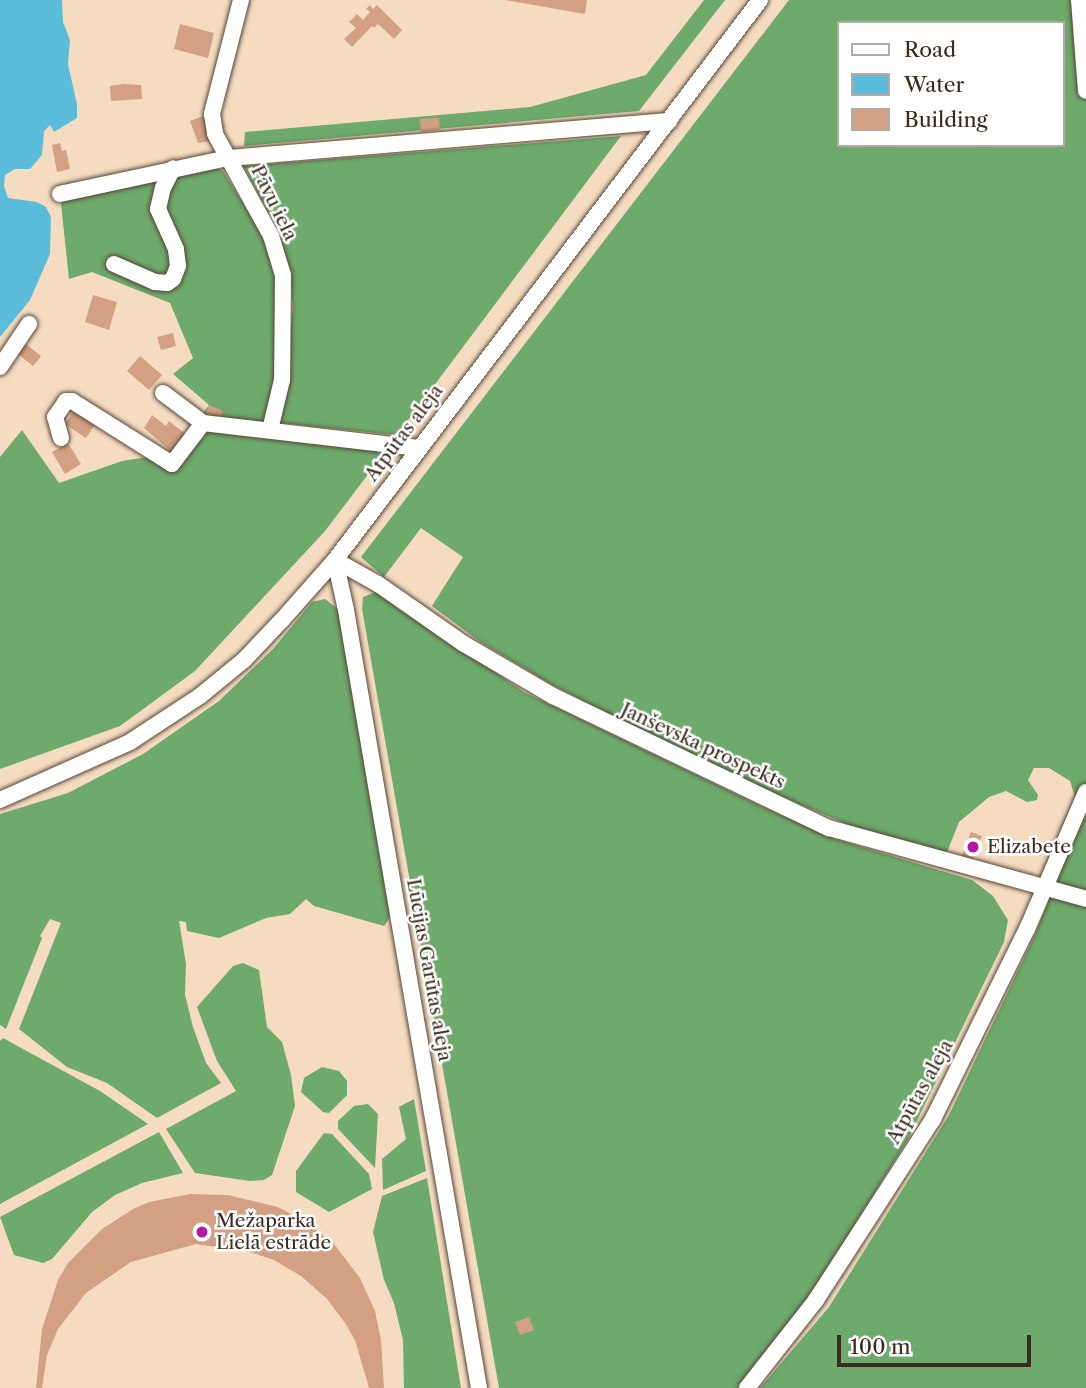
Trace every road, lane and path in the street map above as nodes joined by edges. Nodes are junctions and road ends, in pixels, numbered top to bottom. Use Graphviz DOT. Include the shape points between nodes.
graph roads {
  1 [pos="241,0"];
  2 [pos="760,0"];
  3 [pos="1079,0"];
  4 [pos="1086,91"];
  5 [pos="669,121"];
  6 [pos="228,159"];
  7 [pos="173,168"];
  8 [pos="60,194"];
  9 [pos="114,264"];
  10 [pos="29,324"];
  11 [pos="0,367"];
  12 [pos="163,393"];
  13 [pos="203,423"];
  14 [pos="270,430"];
  15 [pos="61,438"];
  16 [pos="419,447"];
  17 [pos="335,559"];
  18 [pos="1086,792"];
  19 [pos="0,800"];
  20 [pos="1043,889"];
  21 [pos="1086,899"];
  22 [pos="478,1388"];
  23 [pos="747,1388"];
  1 -- 6 [label="street, Pāvu iela" via="212,114 215,134"];
  2 -- 5 [label="street, Atpūtas aleja"];
  3 -- 4 [label="street"];
  5 -- 6 [label="street"];
  5 -- 16 [label="street, Atpūtas aleja"];
  6 -- 7 [label="street"];
  6 -- 14 [label="street, Pāvu iela" via="271,236 283,275 282,380"];
  7 -- 8 [label="street"];
  7 -- 9 [label="street" via="159,209 176,249 178,266 173,279 155,282"];
  10 -- 11 [label="street"];
  12 -- 13 [label="street"];
  13 -- 14 [label="street"];
  13 -- 15 [label="street" via="172,464 72,401 66,401 55,416"];
  14 -- 16 [label="street"];
  16 -- 17 [label="street, Atpūtas aleja"];
  17 -- 19 [label="street, Atpūtas aleja" via="244,660 200,696 130,742"];
  17 -- 20 [label="street, Janševska prospekts" via="553,696 733,785 830,828"];
  17 -- 22 [label="street, Lūcijas Garūtas aleja"];
  18 -- 20 [label="street, Atpūtas aleja"];
  20 -- 21 [label="street, Janševska prospekts"];
  20 -- 23 [label="street, Atpūtas aleja" via="933,1119 816,1300"];
}
